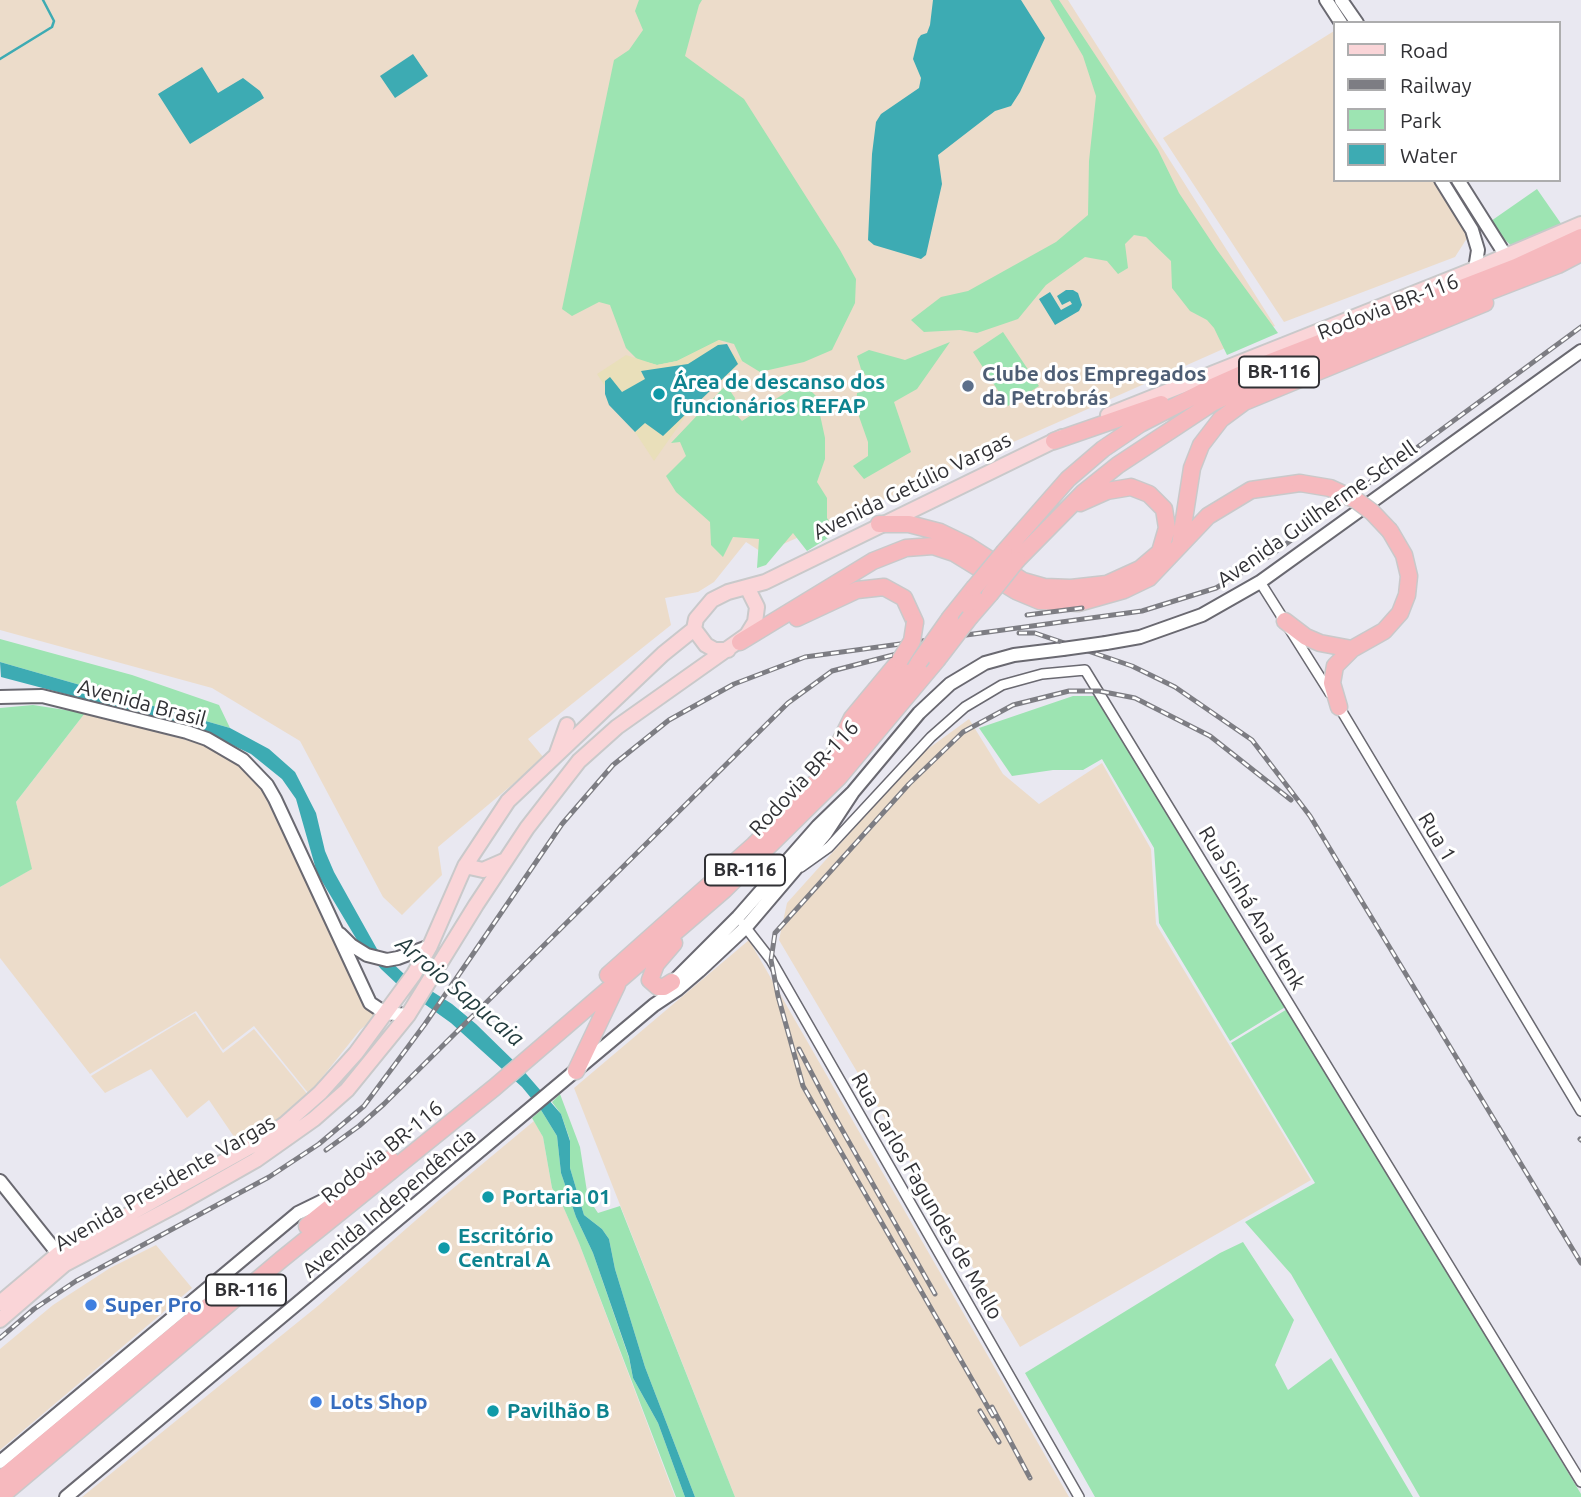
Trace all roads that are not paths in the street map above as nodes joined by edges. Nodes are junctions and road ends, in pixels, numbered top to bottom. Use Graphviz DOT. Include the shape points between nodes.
graph roads {
  1 [pos="1326,0"];
  2 [pos="1342,0"];
  3 [pos="1339,21"];
  4 [pos="1356,21"];
  5 [pos="1442,182"];
  6 [pos="1459,182"];
  7 [pos="1581,225"];
  8 [pos="1581,237"];
  9 [pos="1581,253"];
  10 [pos="1506,256"];
  11 [pos="1558,265"];
  12 [pos="1475,269"];
  13 [pos="1423,290"];
  14 [pos="1401,312"];
  15 [pos="1581,351"];
  16 [pos="1210,388"];
  17 [pos="1054,441"];
  18 [pos="879,524"];
  19 [pos="1049,529"];
  20 [pos="1180,545"];
  21 [pos="1010,556"];
  22 [pos="1260,582"];
  23 [pos="747,587"];
  24 [pos="1285,621"];
  25 [pos="694,629"];
  26 [pos="734,646"];
  27 [pos="1352,649"];
  28 [pos="0,697"];
  29 [pos="1339,706"];
  30 [pos="567,725"];
  31 [pos="557,755"];
  32 [pos="826,772"];
  33 [pos="507,859"];
  34 [pos="465,866"];
  35 [pos="784,872"];
  36 [pos="703,908"];
  37 [pos="742,922"];
  38 [pos="335,929"];
  39 [pos="430,946"];
  40 [pos="414,974"];
  41 [pos="620,978"];
  42 [pos="672,982"];
  43 [pos="654,1005"];
  44 [pos="389,1007"];
  45 [pos="409,1013"];
  46 [pos="528,1053"];
  47 [pos="576,1071"];
  48 [pos="491,1084"];
  49 [pos="320,1093"];
  50 [pos="542,1099"];
  51 [pos="330,1105"];
  52 [pos="1581,1111"];
  53 [pos="0,1181"];
  54 [pos="356,1185"];
  55 [pos="185,1193"];
  56 [pos="62,1259"];
  57 [pos="0,1303"];
  58 [pos="0,1320"];
  59 [pos="0,1462"];
  60 [pos="0,1480"];
  61 [pos="1581,1482"];
  62 [pos="0,1497"];
  63 [pos="66,1497"];
  64 [pos="1079,1497"];
  1 -- 3 [label="main road"];
  2 -- 4 [label="main road"];
  5 -- 12 [label="main road" via="1472,230 1478,250"];
  6 -- 10 [label="main road"];
  7 -- 10 [label="main road, Avenida Getúlio Vargas"];
  8 -- 14 [label="highway, Rodovia BR-116 / BR-116"];
  9 -- 11 [label="highway, Rodovia BR-116 / BR-116"];
  10 -- 12 [label="main road, Avenida Getúlio Vargas"];
  11 -- 19 [label="highway, Rodovia BR-116 / BR-116" via="1212,403 1118,465"];
  11 -- 20 [label="highway, BR-116" via="1526,287 1244,402 1221,419 1201,445 1192,468"];
  12 -- 13 [label="main road, Avenida Getúlio Vargas"];
  13 -- 14 [label="highway, BR-116"];
  13 -- 17 [label="main road, Avenida Getúlio Vargas" via="1098,419"];
  14 -- 16 [label="highway, Rodovia BR-116 / BR-116"];
  15 -- 22 [label="main road, Avenida Guilherme Schell"];
  16 -- 17 [label="highway, BR-116"];
  16 -- 21 [label="highway, Rodovia BR-116 / BR-116" via="1103,449 1068,479"];
  17 -- 18 [label="main road, Avenida Getúlio Vargas"];
  18 -- 19 [label="highway, BR-116" via="909,524 940,532 1023,581 1071,588 1107,584 1140,569 1160,552 1167,528 1164,509 1149,494 1131,487 1107,491 1081,503"];
  18 -- 23 [label="main road, Avenida Getúlio Vargas"];
  19 -- 21 [label="highway, Rodovia BR-116 / BR-116"];
  20 -- 26 [label="highway" via="1149,578 1078,603 1028,596 954,553 933,546 906,548 873,561"];
  20 -- 27 [label="highway, bridge" via="1208,516 1251,490 1300,483 1330,488 1356,500 1390,531 1404,555 1409,576 1400,614 1384,631"];
  21 -- 32 [label="highway, Rodovia BR-116 / BR-116, bridge" via="974,588 919,662"];
  21 -- 36 [label="highway, Rodovia BR-116 / BR-116, bridge" via="990,594 839,777"];
  22 -- 24 [label="street, Rua 1"];
  22 -- 35 [label="main road, Avenida Guilherme Schell, bridge" via="1202,615 1140,637 1014,655 985,663 950,684 919,713 853,792 826,833"];
  23 -- 25 [label="main road, Avenida Getúlio Vargas" via="712,600 696,619"];
  23 -- 26 [label="main road" via="756,615 747,635"];
  24 -- 27 [label="highway" via="1320,643"];
  24 -- 29 [label="street, Rua 1"];
  25 -- 26 [label="main road" via="715,650"];
  25 -- 31 [label="main road, Avenida Getúlio Vargas"];
  26 -- 32 [label="highway, BR-116, bridge" via="857,590 884,587 904,598 915,622 912,641 852,718"];
  26 -- 33 [label="main road" via="683,678 579,761"];
  27 -- 29 [label="highway" via="1335,666 1332,683"];
  28 -- 38 [label="main road, Avenida Brasil" via="42,696 187,733 208,739 243,760 275,799"];
  29 -- 52 [label="street, Rua 1"];
  30 -- 31 [label="main road"];
  31 -- 34 [label="main road, Avenida Getúlio Vargas" via="508,801"];
  32 -- 46 [label="highway, Rodovia BR-116 / BR-116" via="754,845"];
  33 -- 34 [label="main road" via="483,870"];
  33 -- 45 [label="main road, Avenida Presidente Vargas"];
  34 -- 39 [label="main road, Avenida Getúlio Vargas"];
  35 -- 37 [label="main road, Avenida Guilherme Schell"];
  35 -- 61 [label="street, Rua Sinhá Ana Henk" via="829,847 965,707 1002,685 1042,674 1085,670"];
  36 -- 41 [label="highway, Rodovia BR-116 / BR-116"];
  36 -- 42 [label="highway" via="656,964 650,980 654,986 664,987"];
  37 -- 42 [label="main road, Avenida Guilherme Schell"];
  37 -- 43 [label="main road, Avenida Guilherme Schell" via="678,989"];
  37 -- 64 [label="street, Rua Carlos Fagundes de Mello" via="771,960"];
  38 -- 39 [label="main road, Avenida Brasil" via="351,945 376,958 398,958"];
  38 -- 44 [label="main road, Avenida Brasil" via="370,1003"];
  39 -- 40 [label="main road, Avenida Getúlio Vargas"];
  40 -- 44 [label="main road, Avenida Presidente Vargas"];
  41 -- 46 [label="highway, Rodovia BR-116 / BR-116"];
  41 -- 47 [label="highway, BR-116"];
  42 -- 43 [label="main road, Avenida Guilherme Schell"];
  43 -- 47 [label="main road, Avenida Guilherme Schell"];
  44 -- 45 [label="main road"];
  44 -- 49 [label="main road, Avenida Presidente Vargas"];
  45 -- 51 [label="main road, Avenida Presidente Vargas"];
  46 -- 48 [label="highway, Rodovia BR-116 / BR-116"];
  47 -- 50 [label="main road, Avenida Guilherme Schell"];
  48 -- 54 [label="highway, Rodovia BR-116 / BR-116"];
  48 -- 62 [label="highway, Rodovia BR-116 / BR-116"];
  49 -- 51 [label="main road"];
  49 -- 55 [label="main road, Avenida Presidente Vargas" via="285,1124"];
  50 -- 63 [label="main road, Avenida Independência"];
  51 -- 55 [label="main road, Avenida Presidente Vargas" via="257,1160"];
  53 -- 56 [label="main road"];
  54 -- 59 [label="main road, Rodovia BR-116" via="298,1213"];
  54 -- 60 [label="highway, Rodovia BR-116 / BR-116"];
  55 -- 56 [label="main road, Avenida Presidente Vargas"];
  56 -- 57 [label="main road, Avenida Presidente Vargas"];
  56 -- 58 [label="main road, Avenida Presidente Vargas"];
}
